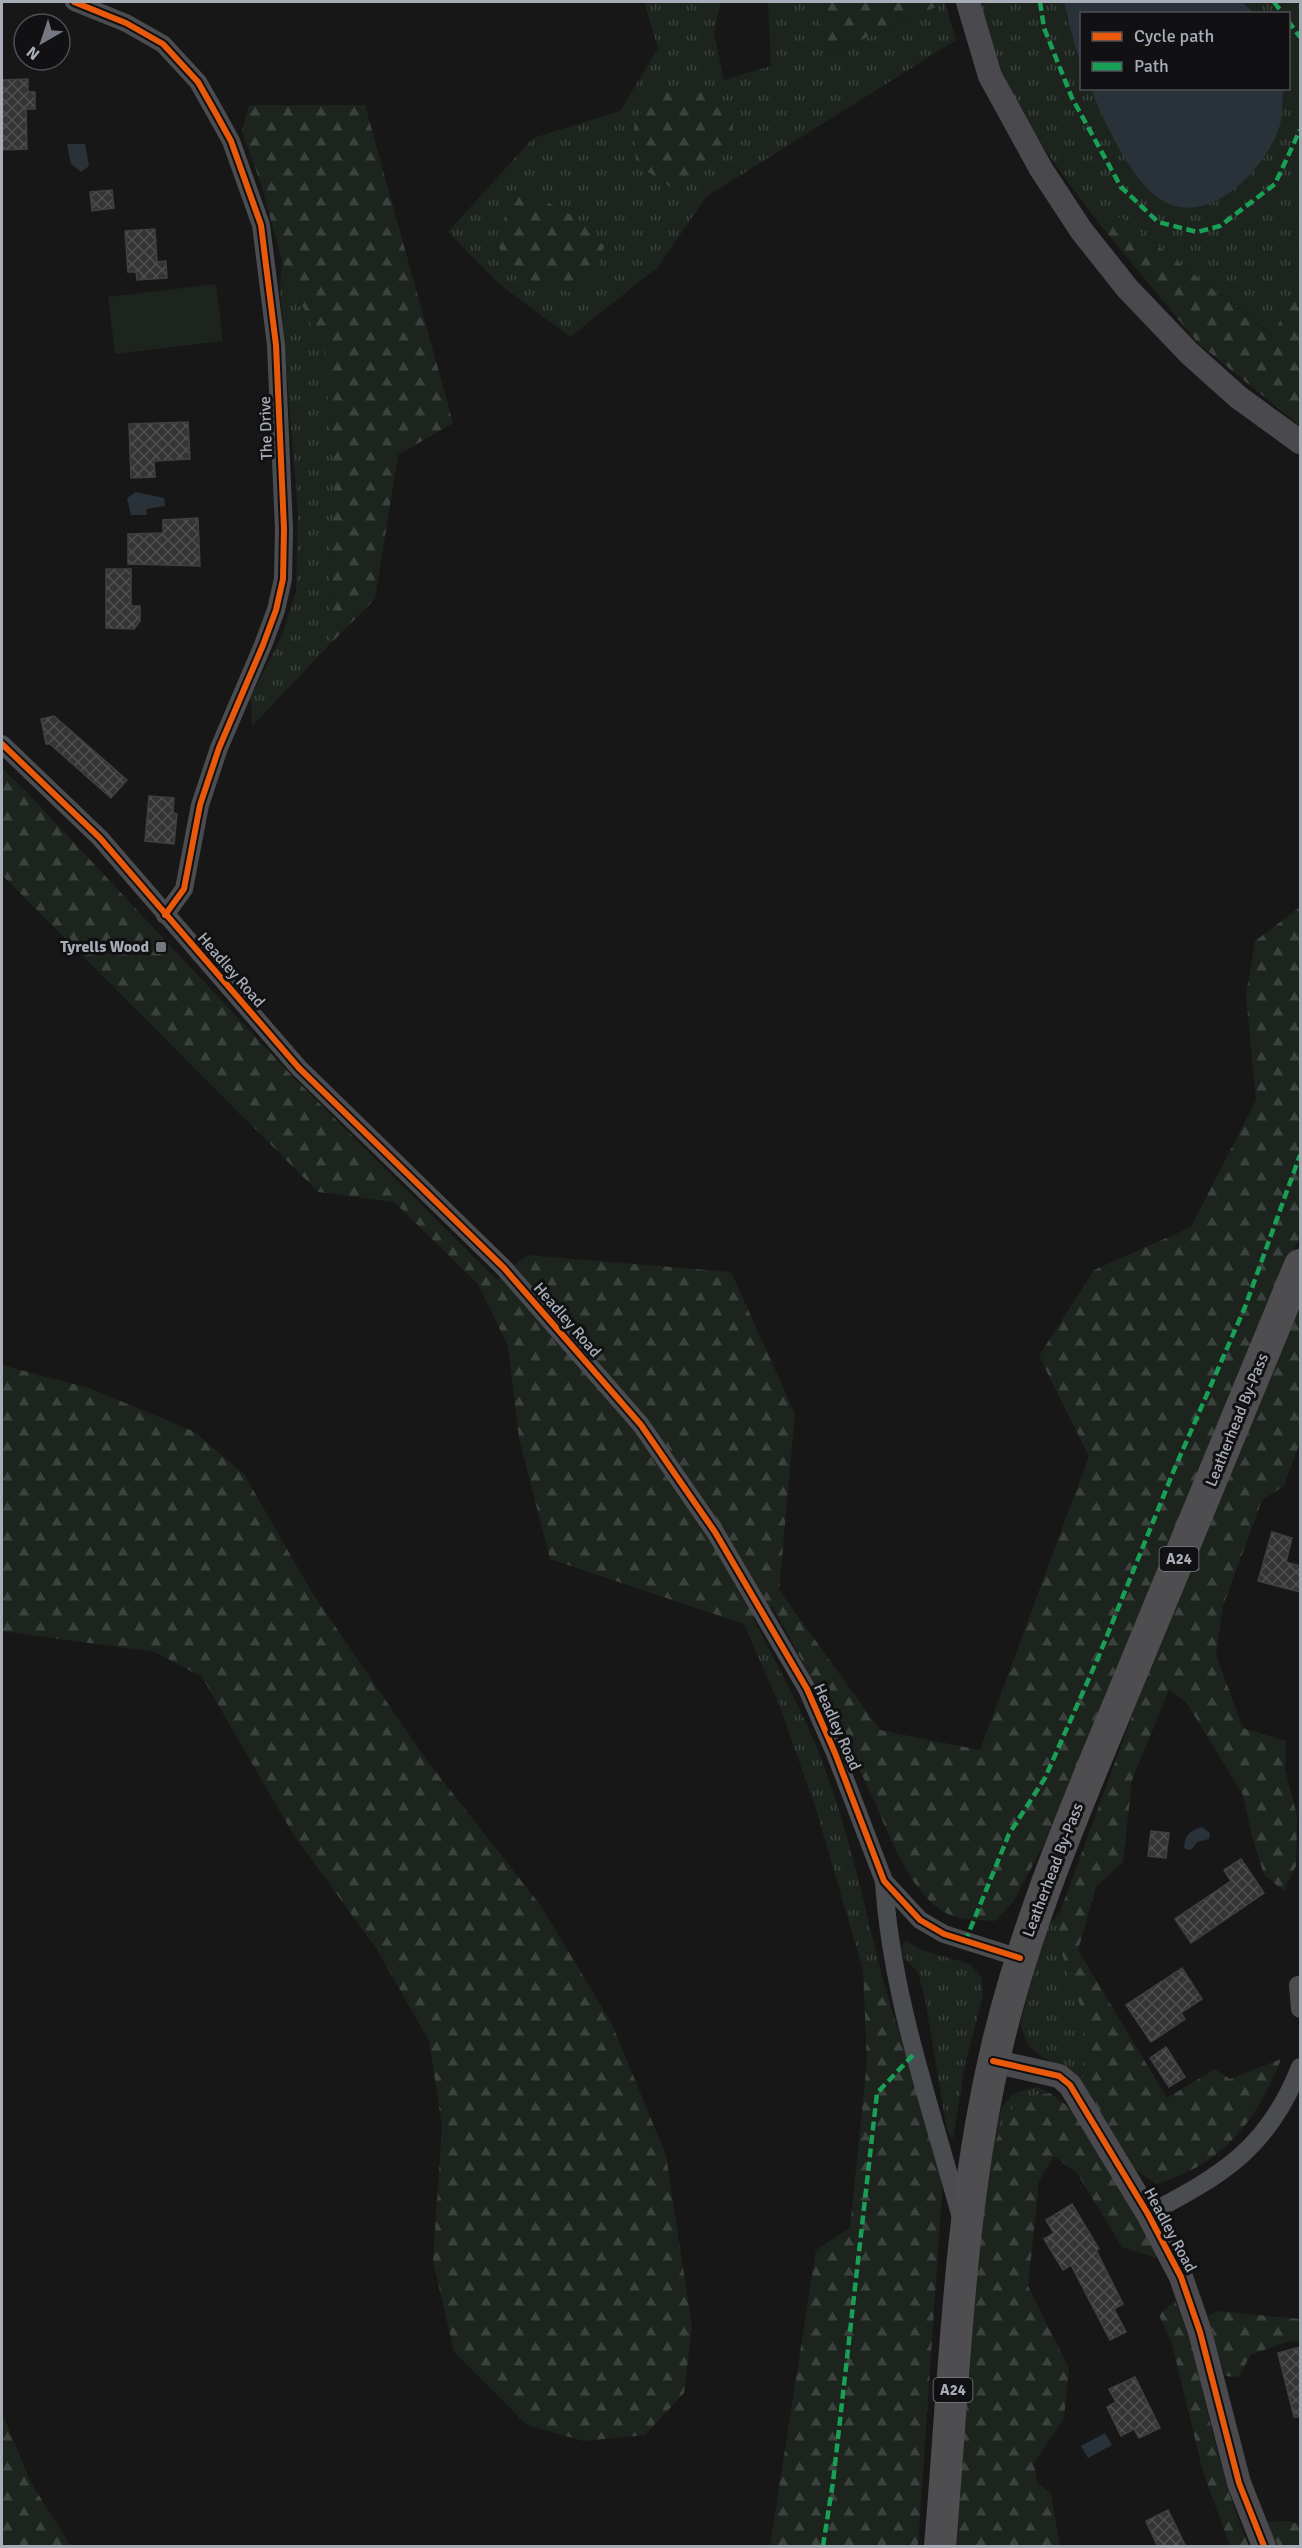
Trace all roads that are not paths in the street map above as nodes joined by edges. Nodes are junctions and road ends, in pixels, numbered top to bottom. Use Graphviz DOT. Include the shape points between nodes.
graph roads {
  1 [pos="74,2"];
  2 [pos="968,2"];
  3 [pos="1300,442"];
  4 [pos="2,744"];
  5 [pos="165,915"];
  6 [pos="1300,1265"];
  7 [pos="884,1881"];
  8 [pos="1020,1958"];
  9 [pos="1298,1985"];
  10 [pos="1300,2009"];
  11 [pos="993,2061"];
  12 [pos="1300,2067"];
  13 [pos="1148,2214"];
  14 [pos="965,2234"];
  15 [pos="940,2547"];
  16 [pos="1264,2547"];
  1 -- 5 [label="street, The Drive" via="126,23 163,44 198,82 216,112 231,141 261,225 276,345 284,519 282,579 276,610 200,805 184,889"];
  2 -- 3 [label="street" via="990,76 1041,169 1081,230 1127,288 1189,353 1238,397"];
  4 -- 5 [label="street, Headley Road" via="100,838"];
  5 -- 7 [label="street, Headley Road" via="299,1068 504,1268 641,1425 715,1532 807,1689 836,1753"];
  6 -- 8 [label="highway, Leatherhead By-Pass / A24" via="1101,1748"];
  7 -- 8 [label="street, Headley Road" via="920,1920 944,1934"];
  7 -- 14 [label="street, Headley Road" via="886,1919 914,2055"];
  8 -- 11 [label="highway, Leatherhead By-Pass / A24"];
  9 -- 10 [label="street"];
  11 -- 13 [label="street, Headley Road" via="1059,2076 1070,2085"];
  11 -- 14 [label="highway, Leatherhead By-Pass / A24" via="976,2145"];
  12 -- 13 [label="street" via="1283,2103 1244,2154 1211,2179"];
  13 -- 16 [label="street, Headley Road" via="1181,2277 1200,2332 1239,2483"];
  14 -- 15 [label="highway, Leatherhead By-Pass / A24"];
}
